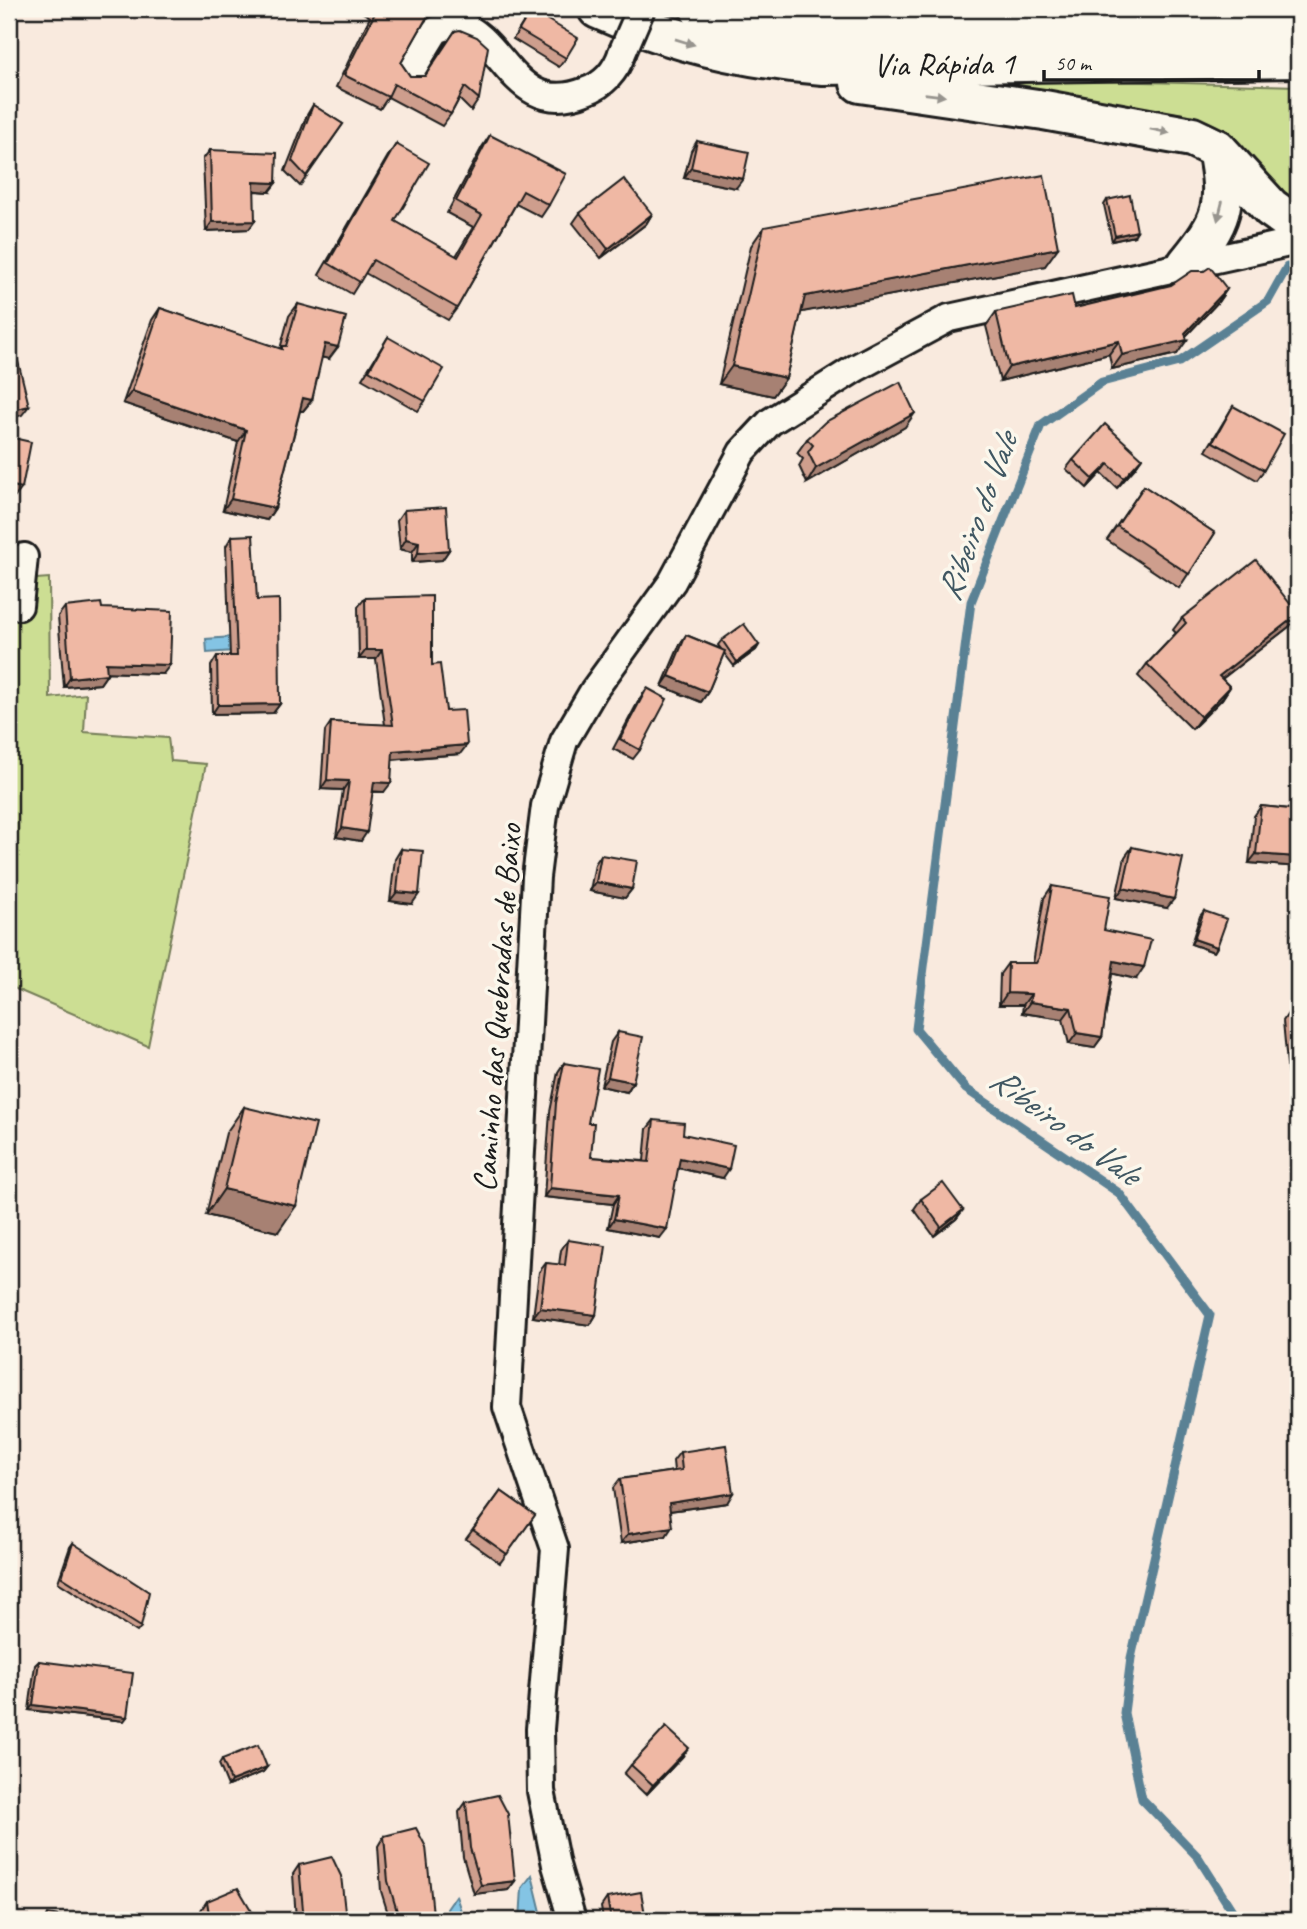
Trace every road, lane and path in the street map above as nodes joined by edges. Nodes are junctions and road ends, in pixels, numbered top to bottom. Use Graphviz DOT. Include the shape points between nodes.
graph roads {
  1 [pos="598,9"];
  2 [pos="641,9"];
  3 [pos="700,9"];
  4 [pos="874,9"];
  5 [pos="778,24"];
  6 [pos="1298,24"];
  7 [pos="1298,58"];
  8 [pos="773,61"];
  9 [pos="409,74"];
  10 [pos="1217,149"];
  11 [pos="1298,227"];
  12 [pos="1298,242"];
  13 [pos="1187,264"];
  14 [pos="24,557"];
  15 [pos="19,606"];
  16 [pos="572,1920"];
  1 -- 8 [label="highway, Via Rápida 1, one-way" via="687,43"];
  2 -- 9 [label="street, bridge" via="615,68 596,86 570,96 549,95 519,81 479,32 457,23 436,30"];
  3 -- 5 [label="highway, Via Rápida 1"];
  4 -- 5 [label="highway"];
  5 -- 6 [label="highway, Via Rápida 1" via="903,30"];
  7 -- 8 [label="highway, Via Rápida 1" via="875,66"];
  8 -- 10 [label="highway, one-way" via="873,86 1192,137"];
  10 -- 11 [label="highway" via="1271,208"];
  10 -- 13 [label="highway, one-way" via="1225,189 1218,221"];
  12 -- 13 [label="street, Caminho das Quebradas de Baixo"];
  13 -- 16 [label="street, Caminho das Quebradas de Baixo" via="949,318 770,422 742,452 672,582 594,690 564,741 545,806 536,877 507,1407 555,1549 540,1730 541,1791"];
  14 -- 15 [label="street"];
}
